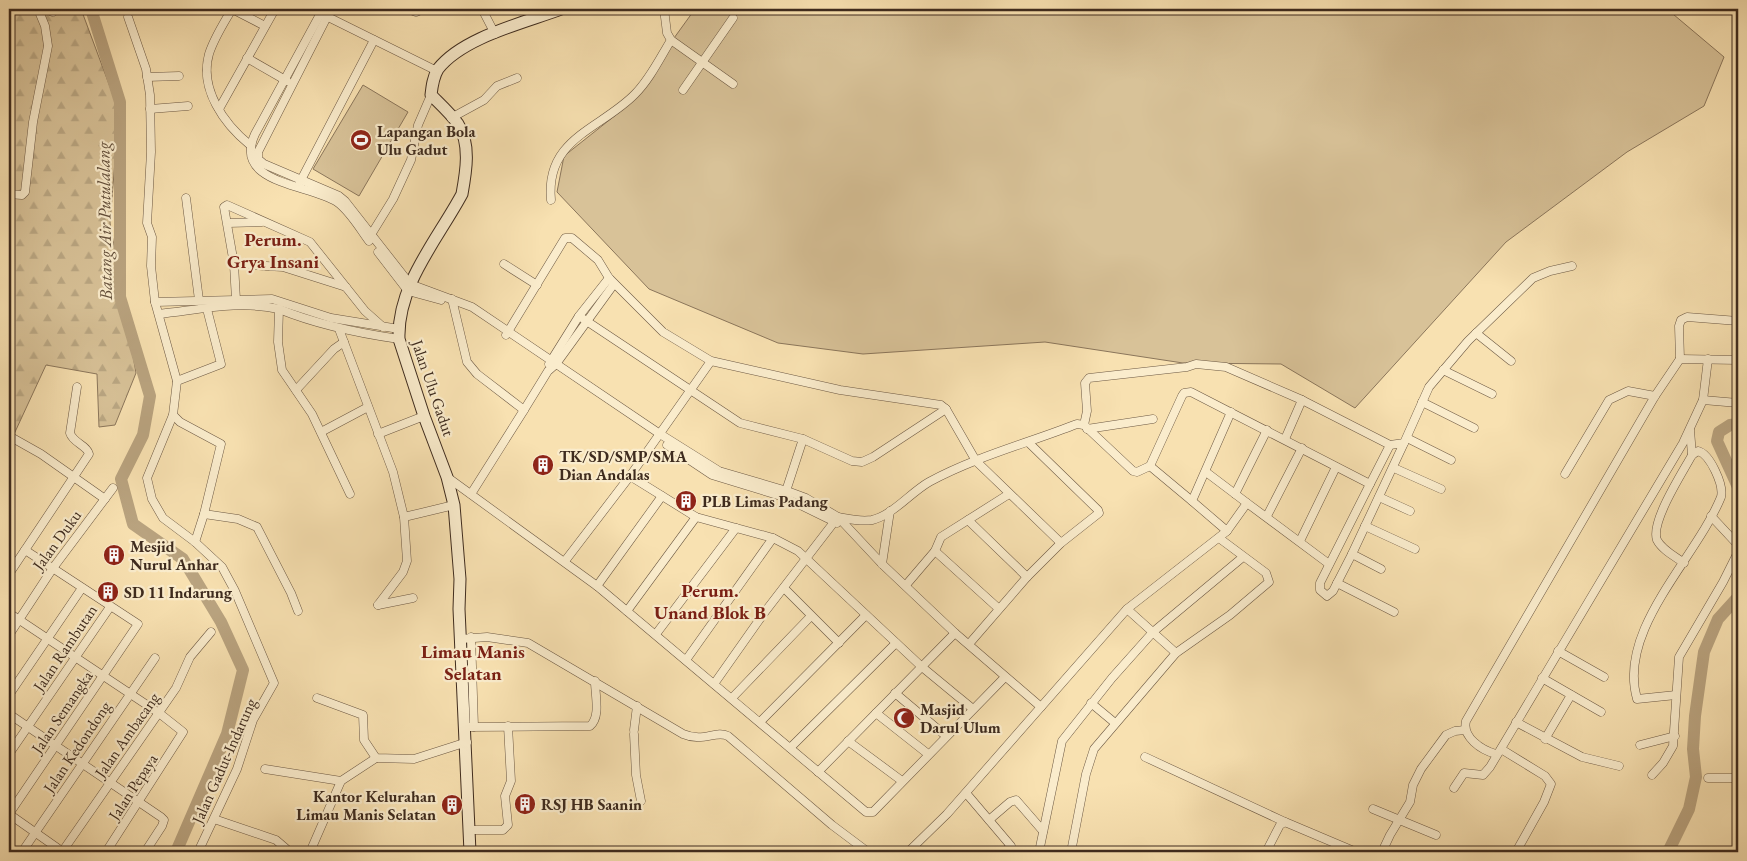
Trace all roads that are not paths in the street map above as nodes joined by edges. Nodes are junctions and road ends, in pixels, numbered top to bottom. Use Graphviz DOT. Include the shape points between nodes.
graph roads {
  1 [pos="38,9"];
  2 [pos="232,9"];
  3 [pos="275,9"];
  4 [pos="331,9"];
  5 [pos="408,9"];
  6 [pos="424,9"];
  7 [pos="482,9"];
  8 [pos="562,9"];
  9 [pos="664,9"];
  10 [pos="323,13"];
  11 [pos="128,17"];
  12 [pos="732,18"];
  13 [pos="265,26"];
  14 [pos="494,34"];
  15 [pos="374,40"];
  16 [pos="671,40"];
  17 [pos="247,58"];
  18 [pos="700,62"];
  19 [pos="437,71"];
  20 [pos="180,76"];
  21 [pos="147,77"];
  22 [pos="517,78"];
  23 [pos="288,81"];
  24 [pos="733,84"];
  25 [pos="683,90"];
  26 [pos="431,95"];
  27 [pos="188,106"];
  28 [pos="219,109"];
  29 [pos="150,110"];
  30 [pos="452,118"];
  31 [pos="250,145"];
  32 [pos="299,183"];
  33 [pos="9,194"];
  34 [pos="186,198"];
  35 [pos="552,200"];
  36 [pos="264,222"];
  37 [pos="228,223"];
  38 [pos="369,237"];
  39 [pos="234,264"];
  40 [pos="504,264"];
  41 [pos="1572,266"];
  42 [pos="612,281"];
  43 [pos="537,285"];
  44 [pos="347,287"];
  45 [pos="409,288"];
  46 [pos="199,300"];
  47 [pos="236,300"];
  48 [pos="452,301"];
  49 [pos="155,302"];
  50 [pos="207,309"];
  51 [pos="279,309"];
  52 [pos="159,314"];
  53 [pos="583,318"];
  54 [pos="1738,321"];
  55 [pos="383,327"];
  56 [pos="339,329"];
  57 [pos="1476,333"];
  58 [pos="399,334"];
  59 [pos="507,334"];
  60 [pos="344,342"];
  61 [pos="1680,359"];
  62 [pos="1708,359"];
  63 [pos="1738,360"];
  64 [pos="711,361"];
  65 [pos="1511,361"];
  66 [pos="551,366"];
  67 [pos="1443,370"];
  68 [pos="177,381"];
  69 [pos="77,387"];
  70 [pos="296,390"];
  71 [pos="692,391"];
  72 [pos="1492,394"];
  73 [pos="1656,396"];
  74 [pos="1302,400"];
  75 [pos="1703,400"];
  76 [pos="1422,402"];
  77 [pos="1738,403"];
  78 [pos="368,407"];
  79 [pos="946,409"];
  80 [pos="524,410"];
  81 [pos="1231,412"];
  82 [pos="173,415"];
  83 [pos="424,416"];
  84 [pos="1153,418"];
  85 [pos="1086,427"];
  86 [pos="1474,428"];
  87 [pos="1267,430"];
  88 [pos="1690,430"];
  89 [pos="321,432"];
  90 [pos="378,434"];
  91 [pos="9,436"];
  92 [pos="658,436"];
  93 [pos="803,439"];
  94 [pos="1285,439"];
  95 [pos="1405,440"];
  96 [pos="1029,443"];
  97 [pos="1390,445"];
  98 [pos="1302,448"];
  99 [pos="1692,455"];
  100 [pos="1450,460"];
  101 [pos="976,461"];
  102 [pos="1150,466"];
  103 [pos="1336,467"];
  104 [pos="1394,468"];
  105 [pos="1206,472"];
  106 [pos="1565,474"];
  107 [pos="630,476"];
  108 [pos="447,477"];
  109 [pos="74,478"];
  110 [pos="1370,484"];
  111 [pos="113,488"];
  112 [pos="1441,489"];
  113 [pos="350,494"];
  114 [pos="471,494"];
  115 [pos="785,494"];
  116 [pos="1009,494"];
  117 [pos="1235,494"];
  118 [pos="662,496"];
  119 [pos="1379,498"];
  120 [pos="105,499"];
  121 [pos="1192,501"];
  122 [pos="1247,503"];
  123 [pos="454,505"];
  124 [pos="890,511"];
  125 [pos="1410,511"];
  126 [pos="204,514"];
  127 [pos="1267,516"];
  128 [pos="1711,516"];
  129 [pos="404,517"];
  130 [pos="696,517"];
  131 [pos="836,519"];
  132 [pos="968,520"];
  133 [pos="1365,526"];
  134 [pos="736,528"];
  135 [pos="1227,531"];
  136 [pos="773,538"];
  137 [pos="1219,538"];
  138 [pos="1300,541"];
  139 [pos="195,542"];
  140 [pos="1061,543"];
  141 [pos="1738,546"];
  142 [pos="1415,549"];
  143 [pos="25,550"];
  144 [pos="935,551"];
  145 [pos="1738,552"];
  146 [pos="1352,554"];
  147 [pos="1243,557"];
  148 [pos="808,558"];
  149 [pos="565,561"];
  150 [pos="1684,562"];
  151 [pos="882,564"];
  152 [pos="1329,564"];
  153 [pos="53,568"];
  154 [pos="1381,569"];
  155 [pos="9,574"];
  156 [pos="1027,578"];
  157 [pos="1337,583"];
  158 [pos="906,585"];
  159 [pos="597,586"];
  160 [pos="82,588"];
  161 [pos="784,588"];
  162 [pos="414,598"];
  163 [pos="110,607"];
  164 [pos="998,608"];
  165 [pos="1127,609"];
  166 [pos="298,611"];
  167 [pos="627,611"];
  168 [pos="9,612"];
  169 [pos="1394,612"];
  170 [pos="866,615"];
  171 [pos="811,616"];
  172 [pos="19,619"];
  173 [pos="211,632"];
  174 [pos="1153,632"];
  175 [pos="955,633"];
  176 [pos="9,634"];
  177 [pos="656,634"];
  178 [pos="48,638"];
  179 [pos="466,638"];
  180 [pos="838,643"];
  181 [pos="896,643"];
  182 [pos="969,644"];
  183 [pos="1558,651"];
  184 [pos="1176,653"];
  185 [pos="75,657"];
  186 [pos="155,658"];
  187 [pos="686,660"];
  188 [pos="922,667"];
  189 [pos="103,676"];
  190 [pos="1005,677"];
  191 [pos="1604,677"];
  192 [pos="1542,678"];
  193 [pos="595,681"];
  194 [pos="714,684"];
  195 [pos="896,693"];
  196 [pos="130,694"];
  197 [pos="9,695"];
  198 [pos="1571,695"];
  199 [pos="1676,695"];
  200 [pos="317,698"];
  201 [pos="732,698"];
  202 [pos="1091,703"];
  203 [pos="637,706"];
  204 [pos="1041,707"];
  205 [pos="973,708"];
  206 [pos="1601,712"];
  207 [pos="876,713"];
  208 [pos="9,714"];
  209 [pos="159,714"];
  210 [pos="760,722"];
  211 [pos="1516,722"];
  212 [pos="1114,723"];
  213 [pos="28,726"];
  214 [pos="508,726"];
  215 [pos="470,727"];
  216 [pos="1465,730"];
  217 [pos="946,736"];
  218 [pos="1675,736"];
  219 [pos="1545,739"];
  220 [pos="467,742"];
  221 [pos="848,742"];
  222 [pos="1640,745"];
  223 [pos="56,746"];
  224 [pos="790,748"];
  225 [pos="1498,751"];
  226 [pos="9,754"];
  227 [pos="928,754"];
  228 [pos="1145,757"];
  229 [pos="376,758"];
  230 [pos="82,764"];
  231 [pos="1619,766"];
  232 [pos="265,770"];
  233 [pos="818,772"];
  234 [pos="1652,775"];
  235 [pos="1708,778"];
  236 [pos="1738,778"];
  237 [pos="342,781"];
  238 [pos="902,781"];
  239 [pos="110,783"];
  240 [pos="1454,788"];
  241 [pos="966,793"];
  242 [pos="641,800"];
  243 [pos="140,802"];
  244 [pos="1373,809"];
  245 [pos="9,814"];
  246 [pos="214,819"];
  247 [pos="1400,819"];
  248 [pos="989,820"];
  249 [pos="1285,822"];
  250 [pos="470,830"];
  251 [pos="1043,831"];
  252 [pos="36,832"];
  253 [pos="1436,835"];
  254 [pos="1013,849"];
  255 [pos="22,852"];
  256 [pos="63,852"];
  257 [pos="106,852"];
  258 [pos="145,852"];
  259 [pos="198,852"];
  260 [pos="290,852"];
  261 [pos="310,852"];
  262 [pos="470,852"];
  263 [pos="868,852"];
  264 [pos="908,852"];
  265 [pos="1004,852"];
  266 [pos="1039,852"];
  267 [pos="1071,852"];
  268 [pos="1266,852"];
  269 [pos="1356,852"];
  270 [pos="1382,852"];
  271 [pos="1516,852"];
  1 -- 33 [label="street" via="48,46 33,122 25,192 22,195"];
  2 -- 13 [label="street"];
  2 -- 28 [label="street" via="207,64 208,84"];
  3 -- 13 [label="street"];
  4 -- 10 [label="street"];
  5 -- 6 [label="street" via="416,12"];
  7 -- 14 [label="street"];
  8 -- 14 [label="street"];
  9 -- 16 [label="street"];
  10 -- 15 [label="street"];
  10 -- 23 [label="street"];
  11 -- 21 [label="street, Jalan Gadut-Indarung"];
  12 -- 18 [label="street"];
  13 -- 17 [label="street"];
  14 -- 19 [label="street" via="449,57"];
  15 -- 19 [label="street"];
  15 -- 32 [label="street"];
  16 -- 18 [label="street"];
  16 -- 35 [label="street" via="634,95 571,142 554,170"];
  17 -- 23 [label="street"];
  17 -- 28 [label="street"];
  18 -- 24 [label="street"];
  18 -- 25 [label="street"];
  19 -- 26 [label="street"];
  20 -- 21 [label="street"];
  21 -- 29 [label="street, Jalan Gadut-Indarung"];
  22 -- 30 [label="street" via="497,86 484,100"];
  23 -- 31 [label="street"];
  23 -- 32 [label="street" via="257,156 264,164"];
  26 -- 30 [label="street, Jalan Ulu Gadut"];
  26 -- 38 [label="street" via="418,125 411,160 394,199"];
  27 -- 29 [label="street"];
  28 -- 31 [label="street" via="233,130"];
  29 -- 49 [label="street, Jalan Gadut-Indarung" via="147,223 152,238"];
  30 -- 45 [label="street, Jalan Ulu Gadut" via="463,137 466,153 462,194"];
  31 -- 32 [label="street" via="253,164 258,170"];
  32 -- 38 [label="street" via="345,201"];
  34 -- 46 [label="street"];
  36 -- 37 [label="street"];
  36 -- 37 [label="street" via="227,205 224,207"];
  36 -- 44 [label="street" via="310,242"];
  37 -- 39 [label="street"];
  38 -- 45 [label="street"];
  39 -- 44 [label="street" via="283,267"];
  39 -- 47 [label="street"];
  40 -- 43 [label="street"];
  41 -- 57 [label="street" via="1533,278"];
  42 -- 43 [label="street" via="598,260 567,237"];
  42 -- 53 [label="street"];
  42 -- 64 [label="street" via="663,332"];
  43 -- 59 [label="street"];
  44 -- 55 [label="street" via="365,311"];
  45 -- 48 [label="street"];
  45 -- 58 [label="street, Jalan Ulu Gadut"];
  46 -- 47 [label="street"];
  46 -- 49 [label="street"];
  47 -- 55 [label="street" via="272,299 331,318"];
  48 -- 59 [label="street" via="472,307"];
  48 -- 80 [label="street" via="467,362"];
  49 -- 52 [label="street, Jalan Gadut-Indarung"];
  50 -- 51 [label="street" via="258,306"];
  50 -- 52 [label="street"];
  50 -- 68 [label="street" via="221,364"];
  51 -- 56 [label="street"];
  51 -- 70 [label="street" via="280,362 286,378"];
  52 -- 68 [label="street, Jalan Gadut-Indarung"];
  53 -- 66 [label="street"];
  53 -- 71 [label="street"];
  54 -- 61 [label="street" via="1687,317 1681,320"];
  55 -- 58 [label="street"];
  56 -- 58 [label="street"];
  56 -- 60 [label="street"];
  57 -- 65 [label="street"];
  57 -- 67 [label="street"];
  58 -- 83 [label="street, Jalan Ulu Gadut"];
  59 -- 66 [label="street"];
  60 -- 70 [label="street"];
  60 -- 78 [label="street"];
  61 -- 62 [label="street"];
  61 -- 73 [label="street"];
  62 -- 63 [label="street"];
  62 -- 75 [label="street"];
  64 -- 71 [label="street"];
  64 -- 79 [label="street" via="840,390 938,404"];
  66 -- 80 [label="street"];
  66 -- 92 [label="street"];
  67 -- 72 [label="street"];
  67 -- 76 [label="street"];
  68 -- 82 [label="street, Jalan Gadut-Indarung"];
  69 -- 109 [label="street" via="70,433 89,454"];
  70 -- 89 [label="street"];
  71 -- 92 [label="street"];
  71 -- 93 [label="street" via="740,423"];
  73 -- 106 [label="street" via="1628,391 1609,400"];
  73 -- 216 [label="street" via="1466,721"];
  74 -- 85 [label="street" via="1226,367 1196,364 1089,378 1085,383"];
  74 -- 94 [label="street"];
  74 -- 97 [label="street"];
  75 -- 77 [label="street"];
  75 -- 88 [label="street"];
  76 -- 86 [label="street"];
  76 -- 95 [label="street"];
  78 -- 89 [label="street"];
  78 -- 90 [label="street"];
  79 -- 93 [label="street" via="862,462"];
  79 -- 101 [label="street"];
  80 -- 114 [label="street"];
  81 -- 87 [label="street"];
  81 -- 102 [label="street" via="1191,392 1184,394"];
  81 -- 105 [label="street"];
  82 -- 126 [label="street" via="221,444"];
  82 -- 139 [label="street, Jalan Gadut-Indarung" via="147,478 152,499 163,518"];
  83 -- 90 [label="street"];
  83 -- 108 [label="street, Jalan Ulu Gadut"];
  84 -- 85 [label="street"];
  85 -- 96 [label="street" via="1077,424"];
  85 -- 102 [label="street" via="1133,471"];
  87 -- 94 [label="street"];
  87 -- 117 [label="street"];
  88 -- 99 [label="street"];
  88 -- 183 [label="street"];
  89 -- 113 [label="street"];
  90 -- 129 [label="street" via="393,472"];
  91 -- 109 [label="street"];
  92 -- 107 [label="street"];
  92 -- 115 [label="street" via="712,475"];
  93 -- 115 [label="street"];
  94 -- 98 [label="street"];
  95 -- 97 [label="street"];
  95 -- 100 [label="street"];
  95 -- 104 [label="street"];
  96 -- 101 [label="street"];
  96 -- 140 [label="street" via="1099,512"];
  97 -- 110 [label="street"];
  98 -- 103 [label="street"];
  98 -- 127 [label="street"];
  99 -- 128 [label="street" via="1698,451 1706,455 1721,486 1721,497"];
  99 -- 150 [label="street" via="1656,526 1658,541 1663,548"];
  101 -- 116 [label="street"];
  101 -- 124 [label="street" via="928,482"];
  102 -- 121 [label="street"];
  103 -- 110 [label="street"];
  103 -- 138 [label="street"];
  104 -- 112 [label="street"];
  104 -- 119 [label="street"];
  105 -- 117 [label="street"];
  105 -- 121 [label="street"];
  107 -- 118 [label="street"];
  107 -- 149 [label="street"];
  108 -- 114 [label="street"];
  108 -- 123 [label="street, Jalan Ulu Gadut"];
  109 -- 120 [label="street"];
  109 -- 143 [label="street"];
  110 -- 152 [label="street"];
  111 -- 120 [label="street, Jalan Duku"];
  114 -- 149 [label="street"];
  115 -- 131 [label="street" via="806,498"];
  116 -- 132 [label="street"];
  116 -- 140 [label="street"];
  117 -- 122 [label="street"];
  118 -- 130 [label="street"];
  118 -- 159 [label="street"];
  119 -- 125 [label="street"];
  119 -- 133 [label="street"];
  120 -- 153 [label="street, Jalan Duku"];
  121 -- 135 [label="street"];
  122 -- 127 [label="street"];
  122 -- 135 [label="street"];
  123 -- 129 [label="street"];
  123 -- 179 [label="street, Jalan Ulu Gadut"];
  124 -- 131 [label="street" via="873,520"];
  124 -- 151 [label="street"];
  126 -- 139 [label="street"];
  126 -- 166 [label="street" via="238,519 257,526"];
  127 -- 138 [label="street"];
  128 -- 141 [label="street"];
  128 -- 150 [label="street"];
  129 -- 162 [label="street" via="407,561 404,572 378,605"];
  130 -- 134 [label="street"];
  130 -- 167 [label="street"];
  131 -- 148 [label="street"];
  131 -- 151 [label="street"];
  132 -- 144 [label="street" via="941,537"];
  132 -- 156 [label="street"];
  133 -- 142 [label="street"];
  133 -- 146 [label="street"];
  134 -- 136 [label="street"];
  134 -- 177 [label="street"];
  135 -- 137 [label="street"];
  136 -- 148 [label="street"];
  136 -- 187 [label="street"];
  137 -- 147 [label="street"];
  137 -- 165 [label="street"];
  138 -- 152 [label="street"];
  139 -- 246 [label="street, Jalan Gadut-Indarung" via="222,567 235,590 274,683 254,720 246,748"];
  140 -- 156 [label="street"];
  143 -- 153 [label="street"];
  143 -- 155 [label="street"];
  144 -- 158 [label="street"];
  144 -- 164 [label="street"];
  145 -- 199 [label="street" via="1680,657"];
  146 -- 154 [label="street"];
  146 -- 157 [label="street"];
  147 -- 174 [label="street"];
  147 -- 184 [label="street" via="1266,573 1268,585"];
  148 -- 161 [label="street"];
  148 -- 170 [label="street"];
  149 -- 159 [label="street"];
  150 -- 199 [label="street" via="1639,637 1634,666 1638,700"];
  151 -- 158 [label="street"];
  152 -- 157 [label="street" via="1320,590 1327,596"];
  153 -- 160 [label="street"];
  153 -- 172 [label="street, Jalan Duku"];
  156 -- 164 [label="street"];
  157 -- 169 [label="street"];
  158 -- 175 [label="street"];
  159 -- 167 [label="street"];
  160 -- 163 [label="street"];
  160 -- 178 [label="street"];
  161 -- 171 [label="street"];
  161 -- 194 [label="street"];
  163 -- 185 [label="street, Jalan Rambutan"];
  163 -- 189 [label="street, Jalan Semangka" via="138,624"];
  164 -- 182 [label="street"];
  165 -- 174 [label="street"];
  165 -- 204 [label="street"];
  167 -- 177 [label="street"];
  168 -- 172 [label="street"];
  170 -- 180 [label="street"];
  170 -- 181 [label="street"];
  171 -- 180 [label="street"];
  171 -- 201 [label="street"];
  172 -- 176 [label="street, Jalan Duku"];
  172 -- 178 [label="street"];
  173 -- 209 [label="street, Jalan Ambacang" via="190,657 180,681"];
  174 -- 184 [label="street"];
  174 -- 202 [label="street"];
  175 -- 182 [label="street"];
  175 -- 188 [label="street"];
  177 -- 187 [label="street"];
  178 -- 185 [label="street"];
  178 -- 197 [label="street"];
  179 -- 193 [label="street" via="528,643"];
  179 -- 215 [label="street, Jalan Ulu Gadut"];
  180 -- 210 [label="street"];
  181 -- 188 [label="street"];
  181 -- 224 [label="street"];
  182 -- 190 [label="street"];
  183 -- 191 [label="street"];
  183 -- 192 [label="street"];
  184 -- 212 [label="street"];
  185 -- 189 [label="street"];
  185 -- 213 [label="street, Jalan Rambutan"];
  186 -- 196 [label="street, Jalan Kedondong"];
  187 -- 194 [label="street"];
  188 -- 195 [label="street"];
  188 -- 205 [label="street"];
  189 -- 196 [label="street"];
  189 -- 223 [label="street, Jalan Semangka"];
  190 -- 204 [label="street"];
  190 -- 205 [label="street"];
  192 -- 198 [label="street"];
  192 -- 211 [label="street"];
  193 -- 203 [label="street"];
  193 -- 214 [label="street" via="596,715 590,726"];
  194 -- 201 [label="street"];
  195 -- 207 [label="street"];
  195 -- 217 [label="street"];
  196 -- 209 [label="street"];
  196 -- 230 [label="street, Jalan Kedondong"];
  198 -- 206 [label="street"];
  198 -- 219 [label="street"];
  199 -- 218 [label="street"];
  200 -- 229 [label="street" via="363,715 364,740"];
  201 -- 210 [label="street"];
  202 -- 212 [label="street"];
  202 -- 251 [label="street" via="1062,741"];
  203 -- 242 [label="street" via="634,732"];
  203 -- 263 [label="street" via="695,738 728,736"];
  204 -- 241 [label="street"];
  205 -- 217 [label="street"];
  207 -- 221 [label="street"];
  207 -- 227 [label="street"];
  208 -- 213 [label="street"];
  209 -- 239 [label="street, Jalan Ambacang"];
  209 -- 243 [label="street, Jalan Pepaya" via="182,730 182,737"];
  210 -- 224 [label="street"];
  211 -- 219 [label="street"];
  211 -- 225 [label="street"];
  212 -- 267 [label="street" via="1092,754"];
  213 -- 223 [label="street"];
  213 -- 226 [label="street, Jalan Rambutan"];
  214 -- 215 [label="street"];
  214 -- 250 [label="street" via="511,781 505,796 508,825 503,830"];
  215 -- 220 [label="street, Jalan Ulu Gadut"];
  216 -- 225 [label="street" via="1473,741"];
  216 -- 247 [label="street" via="1446,735 1415,779 1413,796"];
  217 -- 227 [label="street"];
  218 -- 222 [label="street"];
  218 -- 234 [label="street" via="1669,755"];
  219 -- 231 [label="street" via="1582,757"];
  220 -- 229 [label="street" via="414,759"];
  220 -- 250 [label="street, Jalan Ulu Gadut"];
  221 -- 233 [label="street"];
  221 -- 238 [label="street"];
  223 -- 230 [label="street"];
  223 -- 245 [label="street, Jalan Semangka"];
  224 -- 233 [label="street"];
  225 -- 240 [label="street" via="1486,773 1464,773"];
  225 -- 271 [label="street" via="1545,776 1551,784"];
  227 -- 238 [label="street"];
  228 -- 249 [label="street"];
  229 -- 237 [label="street"];
  230 -- 239 [label="street"];
  230 -- 252 [label="street, Jalan Kedondong"];
  232 -- 237 [label="street"];
  233 -- 238 [label="street" via="866,812 872,812"];
  235 -- 236 [label="street"];
  237 -- 261 [label="street"];
  239 -- 243 [label="street"];
  239 -- 256 [label="street, Jalan Ambacang"];
  241 -- 248 [label="street"];
  241 -- 264 [label="street"];
  243 -- 257 [label="street, Jalan Pepaya"];
  243 -- 258 [label="street" via="164,820"];
  244 -- 247 [label="street"];
  245 -- 252 [label="street"];
  246 -- 259 [label="street, Jalan Gadut-Indarung"];
  246 -- 260 [label="street" via="276,840"];
  247 -- 253 [label="street"];
  247 -- 270 [label="street"];
  248 -- 251 [label="street" via="1016,800"];
  248 -- 254 [label="street"];
  249 -- 268 [label="street" via="1280,825"];
  249 -- 269 [label="street"];
  250 -- 262 [label="street, Jalan Ulu Gadut"];
  251 -- 266 [label="street"];
  252 -- 255 [label="street, Jalan Kedondong"];
  252 -- 256 [label="street"];
  254 -- 265 [label="street"];
}
